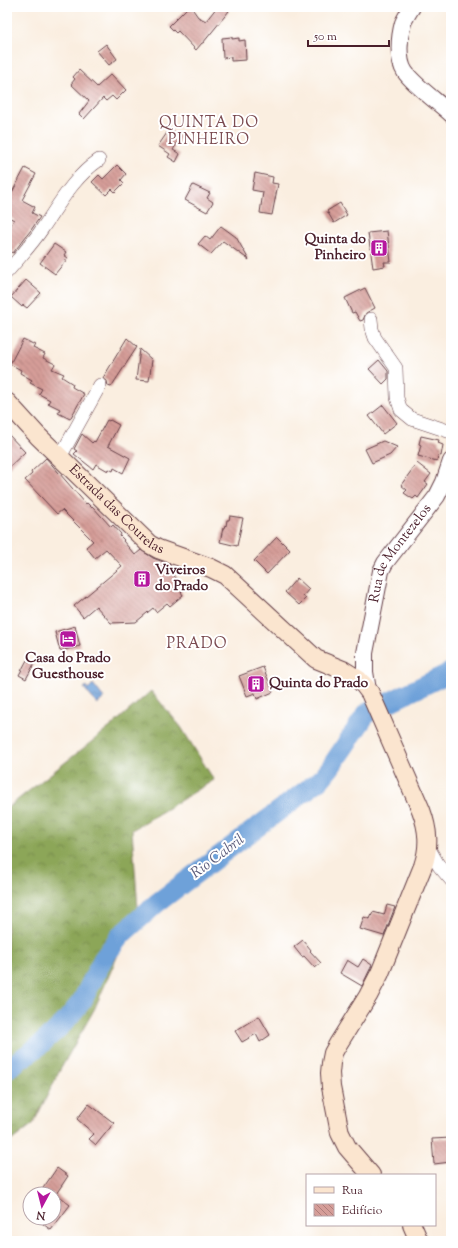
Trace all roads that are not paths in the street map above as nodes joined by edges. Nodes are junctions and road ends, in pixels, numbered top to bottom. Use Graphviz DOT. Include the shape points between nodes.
graph roads {
  1 [pos="412,7"];
  2 [pos="451,114"];
  3 [pos="99,160"];
  4 [pos="7,272"];
  5 [pos="371,319"];
  6 [pos="100,385"];
  7 [pos="9,407"];
  8 [pos="451,432"];
  9 [pos="60,457"];
  10 [pos="451,461"];
  11 [pos="361,665"];
  12 [pos="428,847"];
  13 [pos="451,880"];
  14 [pos="370,1174"];
  15 [pos="412,1226"];
  16 [pos="419,1241"];
  1 -- 2 [label="street" via="401,31 400,49 404,69"];
  3 -- 4 [label="street" via="77,179 42,229"];
  5 -- 8 [label="street" via="375,338 396,368 397,396 401,410 412,419"];
  6 -- 9 [label="street"];
  7 -- 9 [label="main road, Estrada das Courelas"];
  9 -- 11 [label="main road, Estrada das Courelas" via="149,544 225,575 323,663 331,666"];
  10 -- 11 [label="street, Rua de Montezelos" via="437,496 382,568"];
  11 -- 12 [label="main road, Estrada das Courelas" via="363,683 384,723 424,817"];
  12 -- 13 [label="street"];
  12 -- 14 [label="main road" via="421,872 380,974 333,1052 331,1063 330,1082 340,1133 347,1147"];
  15 -- 16 [label="main road"];
}
